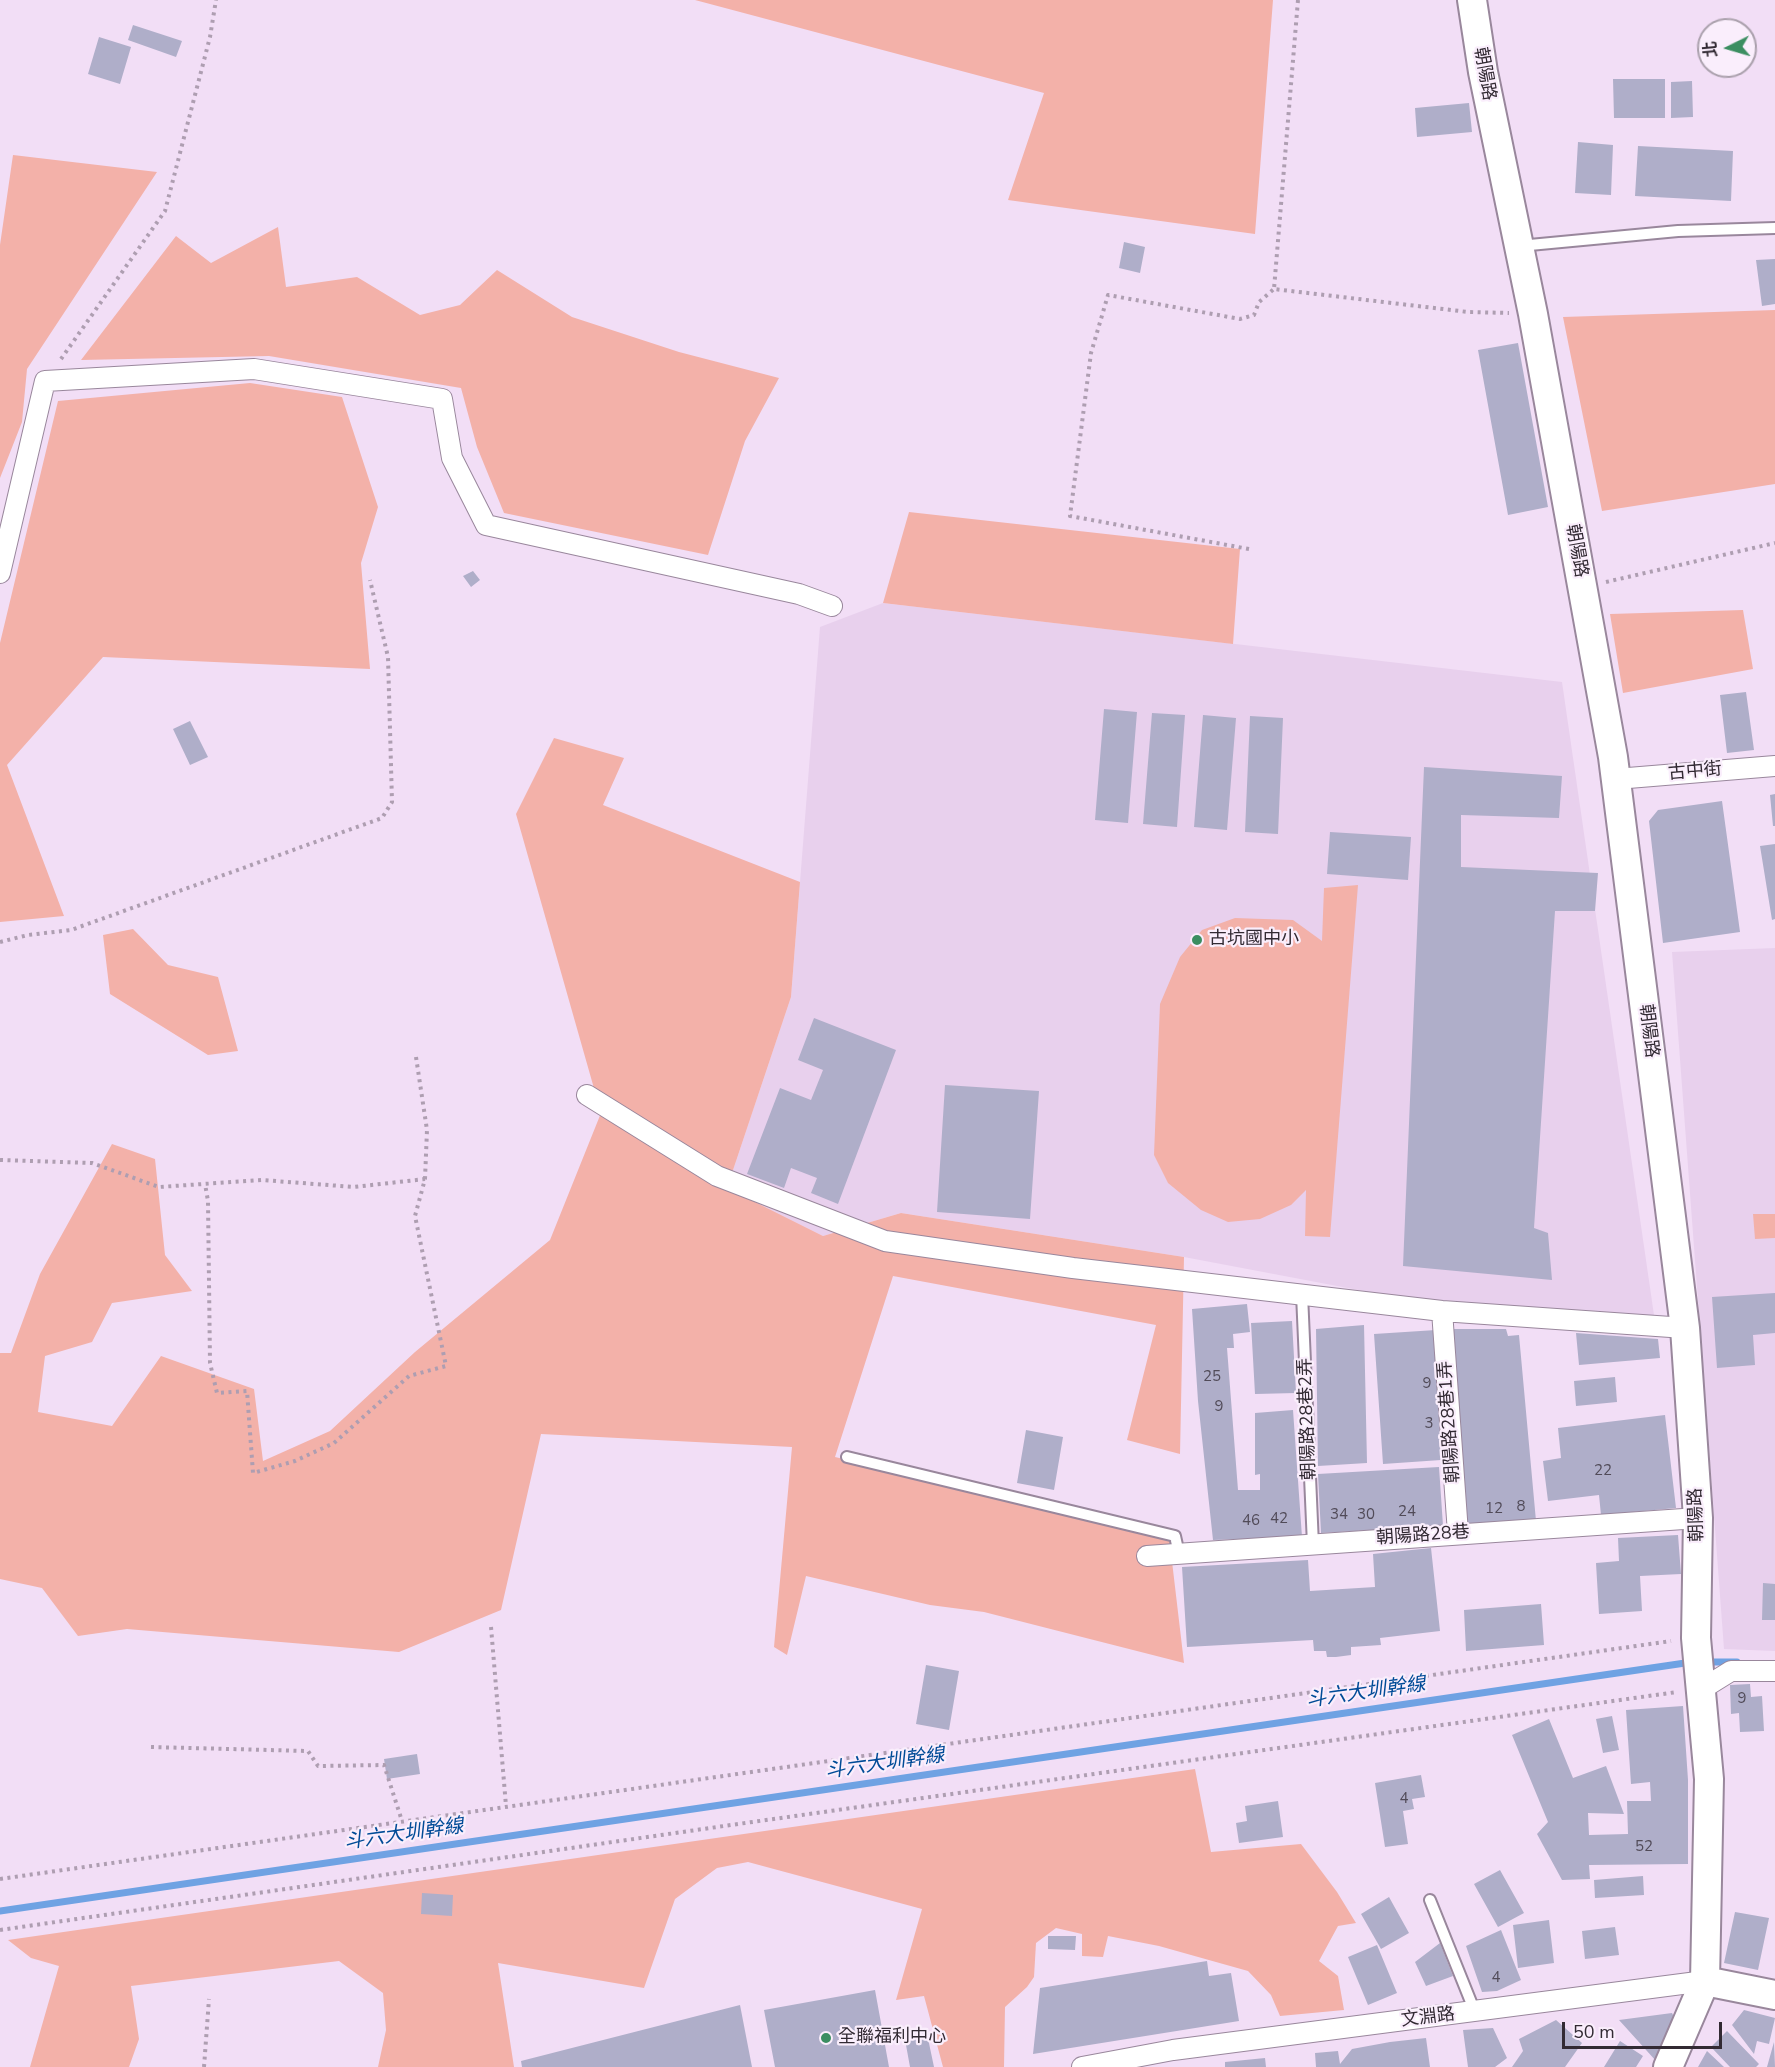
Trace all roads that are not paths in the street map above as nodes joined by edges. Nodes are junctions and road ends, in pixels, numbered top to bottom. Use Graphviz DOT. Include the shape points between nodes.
graph roads {
  1 [pos="1472,0"];
  2 [pos="1775,228"];
  3 [pos="1518,246"];
  4 [pos="0,573"];
  5 [pos="832,606"];
  6 [pos="1775,766"];
  7 [pos="1616,779"];
  8 [pos="587,1095"];
  9 [pos="1302,1294"];
  10 [pos="1442,1311"];
  11 [pos="1685,1328"];
  12 [pos="847,1457"];
  13 [pos="1698,1518"];
  14 [pos="1458,1533"];
  15 [pos="1313,1545"];
  16 [pos="1179,1554"];
  17 [pos="1147,1556"];
  18 [pos="1775,1671"];
  19 [pos="1702,1689"];
  20 [pos="1430,1900"];
  21 [pos="1705,1981"];
  22 [pos="1775,1995"];
  23 [pos="1475,2012"];
  24 [pos="1170,2059"];
  25 [pos="1082,2067"];
  26 [pos="1668,2067"];
  1 -- 3 [label="main road, 朝陽路"];
  2 -- 3 [label="lane" via="1678,231"];
  3 -- 7 [label="main road, 朝陽路"];
  4 -- 5 [label="street" via="45,381 254,369 442,399 452,458 486,525 799,594"];
  6 -- 7 [label="street, 古中街"];
  7 -- 11 [label="main road, 朝陽路"];
  8 -- 9 [label="street" via="717,1176 885,1241 1073,1268"];
  9 -- 10 [label="street"];
  9 -- 15 [label="lane, 朝陽路28巷2弄"];
  10 -- 11 [label="street"];
  10 -- 14 [label="street, 朝陽路28巷1弄"];
  11 -- 13 [label="main road, 朝陽路"];
  12 -- 16 [label="lane" via="1175,1536"];
  13 -- 14 [label="street, 朝陽路28巷"];
  13 -- 19 [label="main road, 朝陽路" via="1696,1638"];
  14 -- 15 [label="street, 朝陽路28巷"];
  15 -- 16 [label="street, 朝陽路28巷"];
  16 -- 17 [label="street, 朝陽路28巷"];
  18 -- 19 [label="street" via="1731,1671"];
  19 -- 21 [label="main road, 朝陽路" via="1709,1779"];
  20 -- 23 [label="lane"];
  21 -- 22 [label="main road, 文淵路"];
  21 -- 23 [label="street, 文淵路"];
  21 -- 26 [label="main road, 朝陽路"];
  23 -- 24 [label="street, 文淵路"];
  24 -- 25 [label="street, 文淵路"];
}
